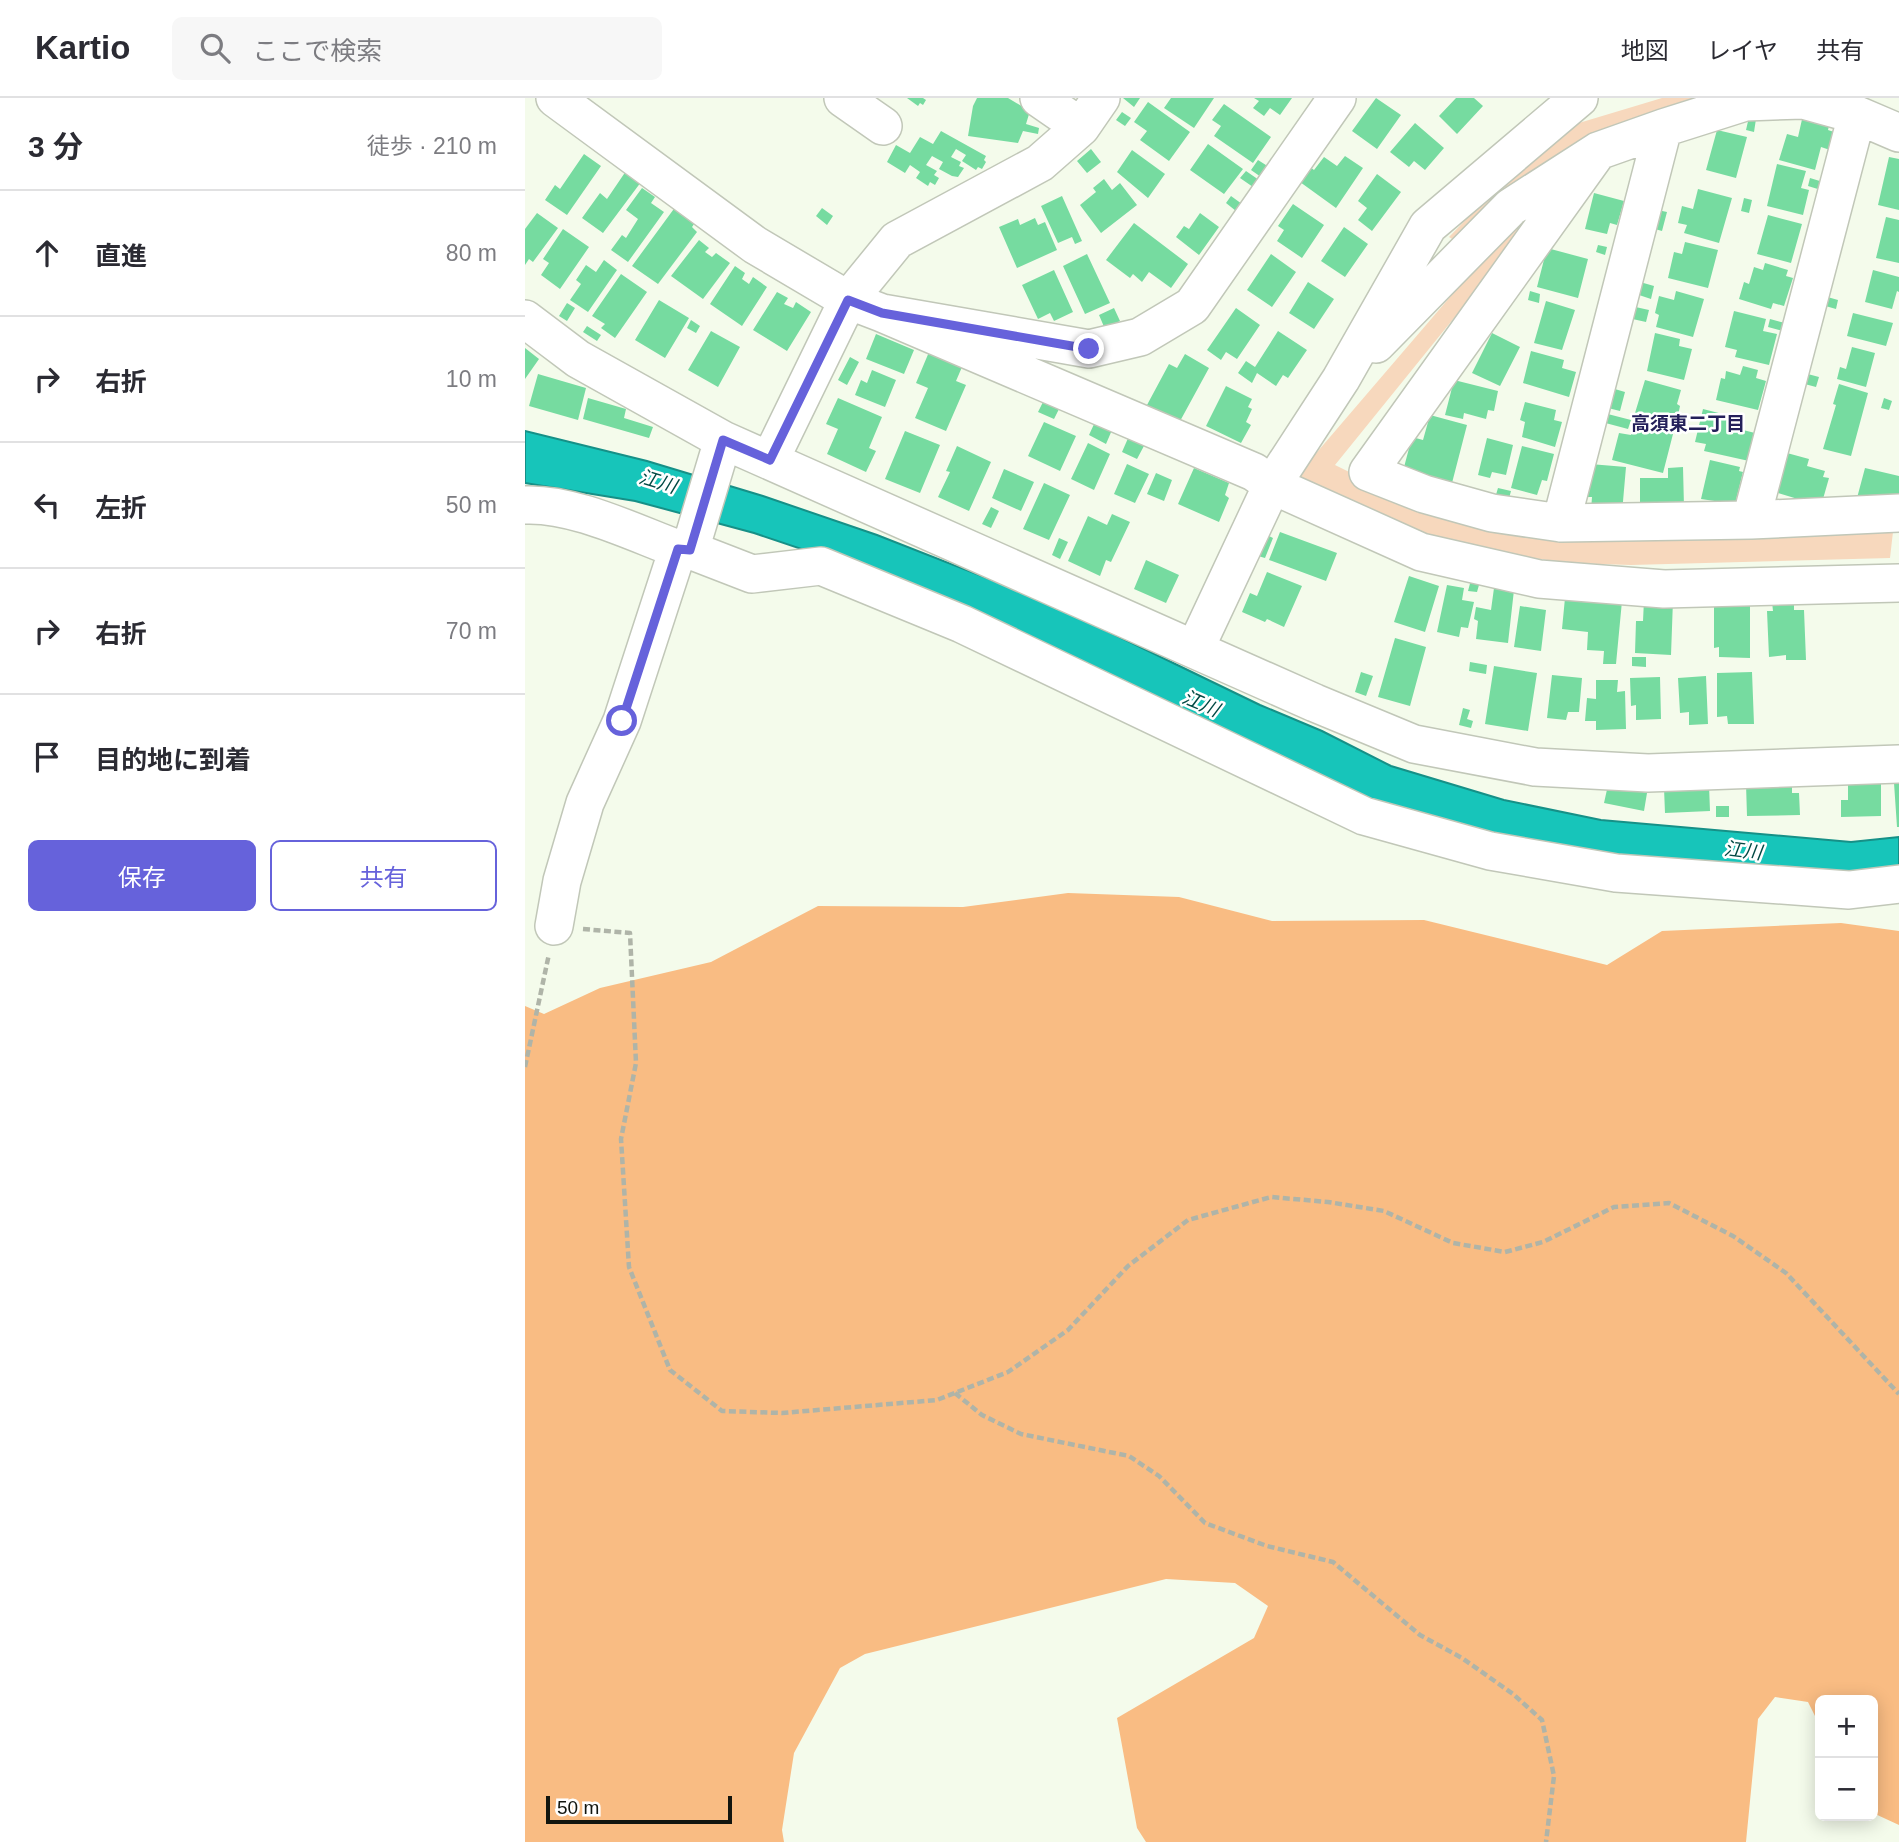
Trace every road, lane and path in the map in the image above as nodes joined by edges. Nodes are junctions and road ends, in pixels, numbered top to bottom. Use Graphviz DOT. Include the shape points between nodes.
graph roads {
  1 [pos="555,98"];
  2 [pos="843,98"];
  3 [pos="1039,98"];
  4 [pos="1337,98"];
  5 [pos="1582,101"];
  6 [pos="1091,112"];
  7 [pos="1857,115"];
  8 [pos="883,126"];
  9 [pos="1663,128"];
  10 [pos="1899,133"];
  11 [pos="1598,151"];
  12 [pos="848,300"];
  13 [pos="882,313"];
  14 [pos="525,319"];
  15 [pos="1341,379"];
  16 [pos="723,440"];
  17 [pos="770,460"];
  18 [pos="1272,485"];
  19 [pos="525,505"];
  20 [pos="1899,513"];
  21 [pos="1751,520"];
  22 [pos="1561,523"];
  23 [pos="684,550"];
  24 [pos="1899,583"];
  25 [pos="1195,649"];
  26 [pos="1899,764"];
  27 [pos="1899,884"];
  28 [pos="555,926"];
  29 [pos="525,1067"];
  30 [pos="955,1393"];
  31 [pos="1899,1394"];
  32 [pos="1546,1842"];
  1 -- 12 [label="street" via="755,245"];
  2 -- 8 [label="street"];
  3 -- 6 [label="street"];
  4 -- 13 [label="street" via="1192,306 1140,337 1089,349"];
  5 -- 15 [label="street" via="1428,226"];
  6 -- 12 [label="street" via="1040,163 897,240"];
  7 -- 9 [label="street" via="1804,100 1745,102"];
  7 -- 10 [label="street"];
  7 -- 21 [label="street"];
  9 -- 11 [label="street"];
  9 -- 22 [label="street"];
  11 -- 15 [label="street" via="1511,208"];
  11 -- 22 [label="street" via="1368,472 1492,513"];
  12 -- 13 [label="street"];
  12 -- 17 [label="street"];
  13 -- 18 [label="street" via="1254,472"];
  14 -- 16 [label="street" via="578,359"];
  15 -- 18 [label="street"];
  16 -- 17 [label="street"];
  16 -- 23 [label="street"];
  17 -- 25 [label="street"];
  18 -- 24 [label="street" via="1422,552 1539,579 1664,589"];
  18 -- 25 [label="street"];
  19 -- 23 [label="street" via="544,505 589,517"];
  20 -- 21 [label="street"];
  21 -- 22 [label="street"];
  23 -- 27 [label="street" via="751,574 821,566 962,624 1364,816 1490,851 1616,873 1849,890"];
  23 -- 28 [label="street" via="622,721 585,803 562,881"];
  25 -- 26 [label="street" via="1415,744 1535,767 1648,773"];
  28 -- 29 [label="path"];
  28 -- 30 [label="path" via="630,933 636,1063 621,1139 629,1267 670,1370 722,1411 782,1413 937,1400"];
  30 -- 31 [label="path" via="1008,1372 1068,1330 1128,1266 1188,1220 1271,1197 1384,1211 1453,1243 1505,1252 1543,1242 1614,1207 1669,1203 1733,1236 1786,1272"];
  30 -- 32 [label="path" via="982,1415 1021,1434 1129,1456 1159,1476 1205,1523 1267,1546 1333,1562 1420,1635 1513,1694 1542,1720 1553,1776"];
}
